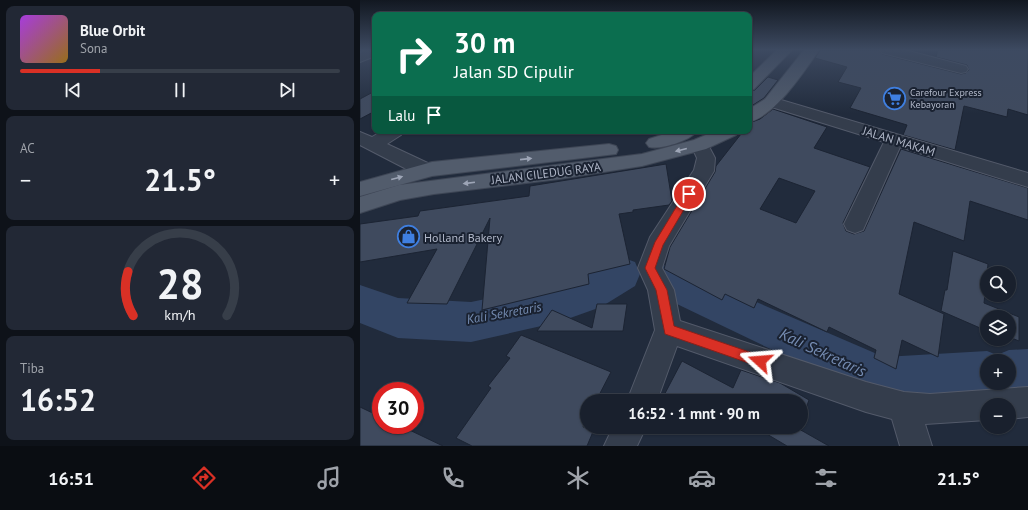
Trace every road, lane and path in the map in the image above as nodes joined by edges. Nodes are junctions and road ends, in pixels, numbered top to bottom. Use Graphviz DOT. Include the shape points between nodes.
graph roads {
  1 [pos="764,71"];
  2 [pos="796,71"];
  3 [pos="752,83"];
  4 [pos="771,102"];
  5 [pos="752,115"];
  6 [pos="386,134"];
  7 [pos="715,134"];
  8 [pos="694,138"];
  9 [pos="894,140"];
  10 [pos="366,141"];
  11 [pos="424,170"];
  12 [pos="1028,180"];
  13 [pos="360,189"];
  14 [pos="360,205"];
  15 [pos="855,224"];
  16 [pos="669,330"];
  17 [pos="645,394"];
  18 [pos="1028,402"];
  19 [pos="904,406"];
  20 [pos="626,434"];
  21 [pos="620,446"];
  22 [pos="916,446"];
  1 -- 3 [label="main road"];
  2 -- 4 [label="main road"];
  4 -- 5 [label="main road"];
  4 -- 9 [label="street, JALAN MAKAM"];
  6 -- 10 [label="street"];
  7 -- 8 [label="main road, JALAN CILEDUG RAYA"];
  11 -- 8 [label="main road, JALAN CILEDUG RAYA, one-way" via="629,148 676,137"];
  8 -- 14 [label="main road, JALAN CILEDUG RAYA, one-way" via="642,160 399,193"];
  8 -- 16 [label="street" via="706,158 704,170 658,244 650,268 661,290"];
  9 -- 12 [label="street, JALAN MAKAM"];
  9 -- 15 [label="street"];
  10 -- 11 [label="street"];
  13 -- 11 [label="main road, JALAN CILEDUG RAYA, one-way"];
  16 -- 17 [label="street"];
  16 -- 19 [label="street" via="866,397"];
  18 -- 19 [label="street" via="930,409"];
  19 -- 22 [label="street"];
  20 -- 21 [label="street"];
}
